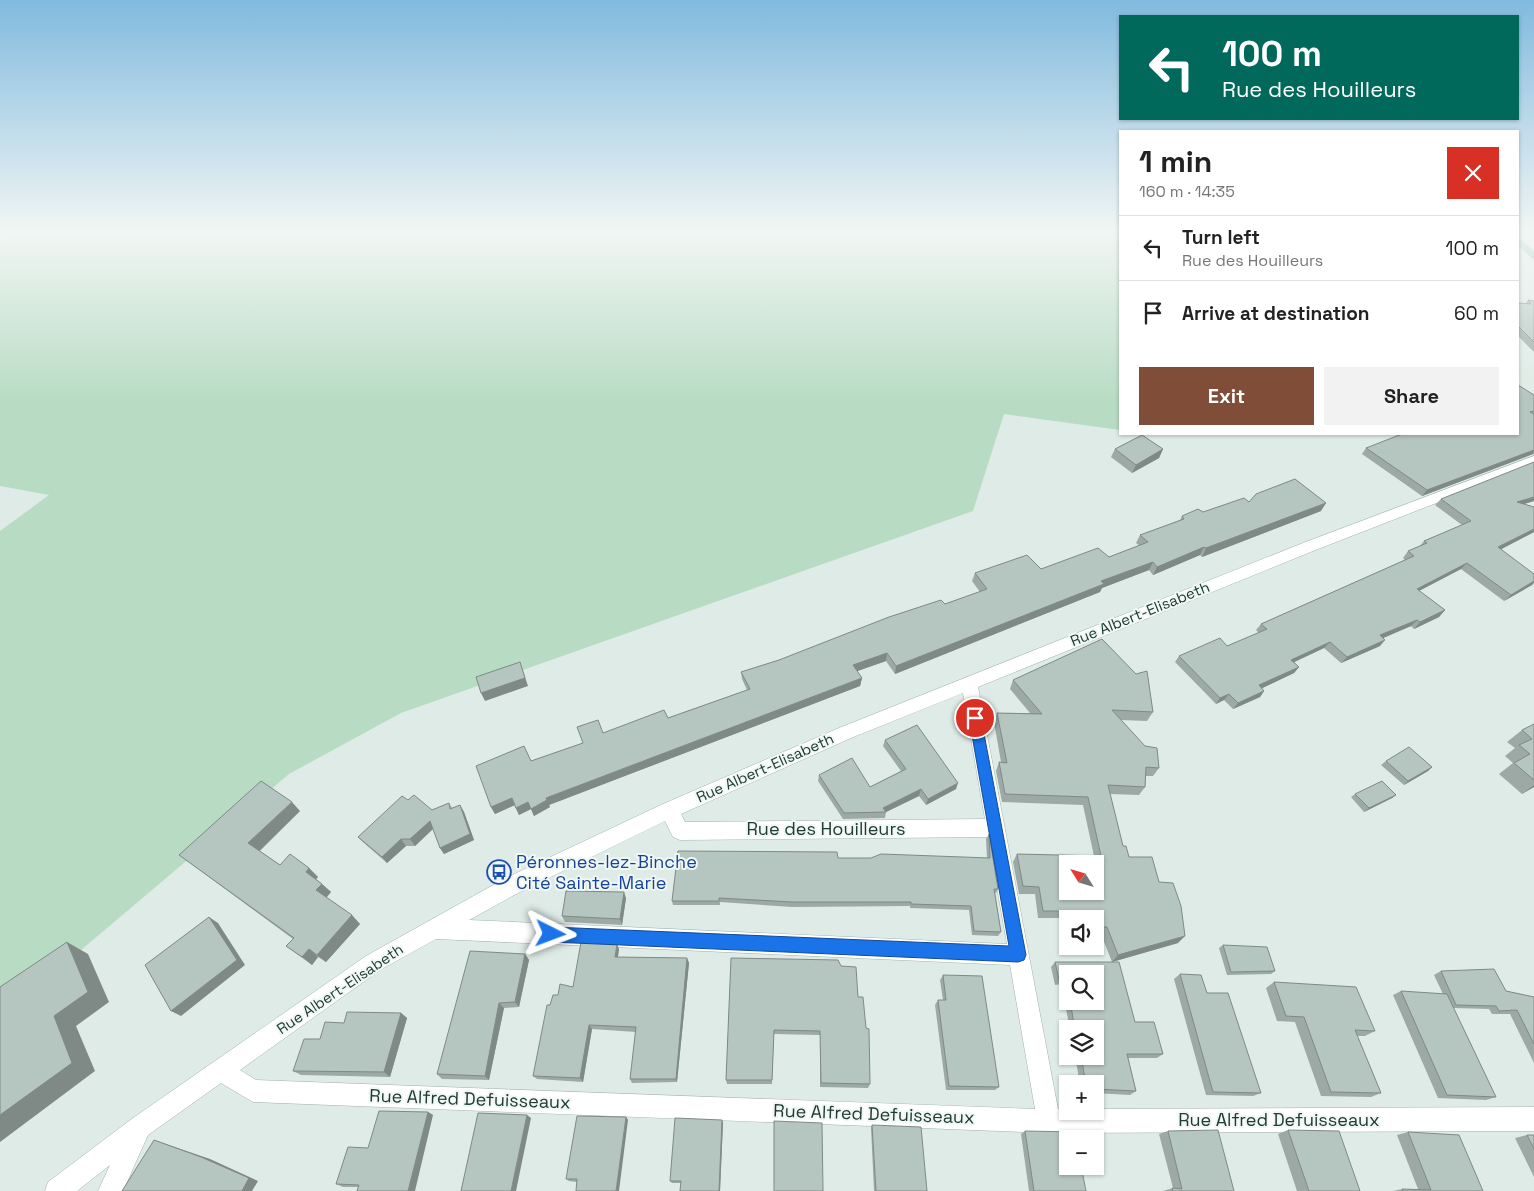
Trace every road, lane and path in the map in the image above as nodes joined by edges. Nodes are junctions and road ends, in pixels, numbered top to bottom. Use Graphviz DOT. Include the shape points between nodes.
graph roads {
  1 [pos="1534,460"];
  2 [pos="968,682"];
  3 [pos="668,810"];
  4 [pos="995,828"];
  5 [pos="434,930"];
  6 [pos="1018,955"];
  7 [pos="222,1070"];
  8 [pos="1534,1119"];
  9 [pos="1050,1121"];
  10 [pos="141,1126"];
  11 [pos="57,1191"];
  12 [pos="110,1191"];
  1 -- 2 [label="street, Rue Albert-Elisabeth"];
  2 -- 3 [label="street, Rue Albert-Elisabeth"];
  2 -- 4 [label="street"];
  3 -- 4 [label="street, Rue des Houilleurs" via="680,831"];
  3 -- 5 [label="street, Rue Albert-Elisabeth" via="511,886"];
  4 -- 6 [label="street"];
  5 -- 6 [label="street"];
  5 -- 7 [label="street, Rue Albert-Elisabeth" via="373,963"];
  6 -- 9 [label="street"];
  7 -- 9 [label="street, Rue Alfred Defuisseaux" via="253,1090"];
  7 -- 10 [label="street, Rue Albert-Elisabeth"];
  8 -- 9 [label="street, Rue Alfred Defuisseaux"];
  10 -- 11 [label="street, Rue Albert-Elisabeth"];
  10 -- 12 [label="street"];
}
